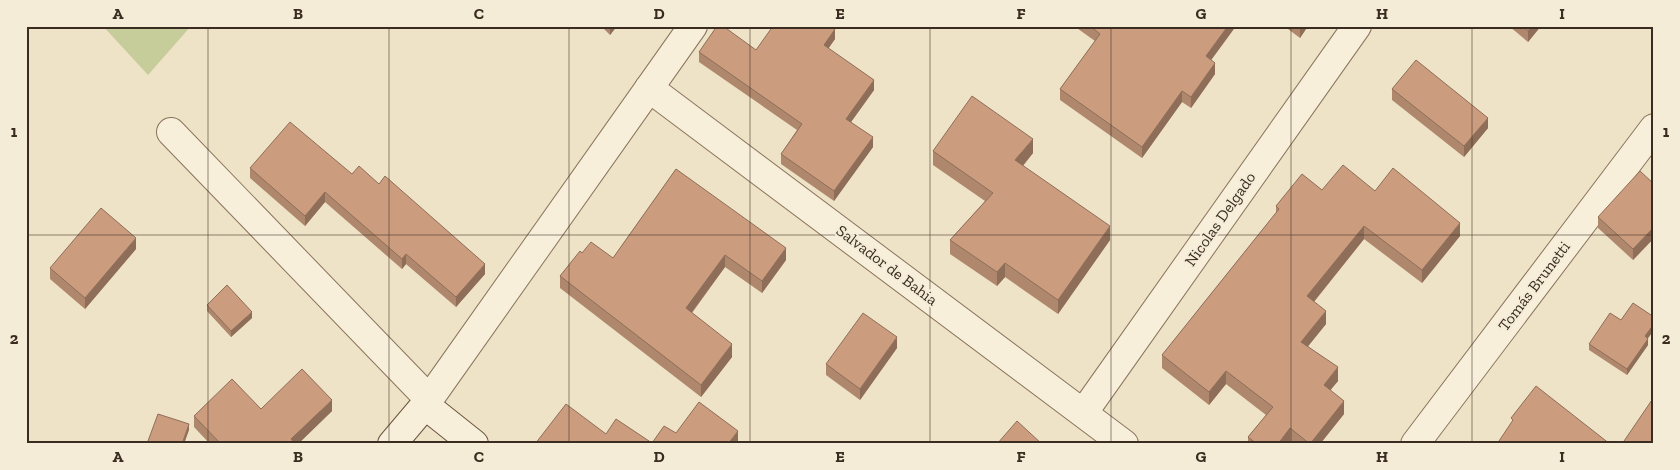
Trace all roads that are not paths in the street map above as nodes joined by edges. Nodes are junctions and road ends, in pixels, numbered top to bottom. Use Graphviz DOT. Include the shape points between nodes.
graph roads {
  1 [pos="693,26"];
  2 [pos="1357,26"];
  3 [pos="649,88"];
  4 [pos="1654,128"];
  5 [pos="171,132"];
  6 [pos="427,402"];
  7 [pos="1084,412"];
  8 [pos="392,444"];
  9 [pos="474,444"];
  10 [pos="1124,444"];
  11 [pos="1415,444"];
  1 -- 3 [label="street"];
  2 -- 7 [label="street, Nicolas Delgado"];
  3 -- 6 [label="street"];
  3 -- 7 [label="street, Salvador de Bahia"];
  4 -- 11 [label="street, Tomás Brunetti"];
  5 -- 6 [label="street"];
  6 -- 8 [label="street"];
  6 -- 9 [label="street"];
  7 -- 10 [label="street, Salvador de Bahia"];
}
